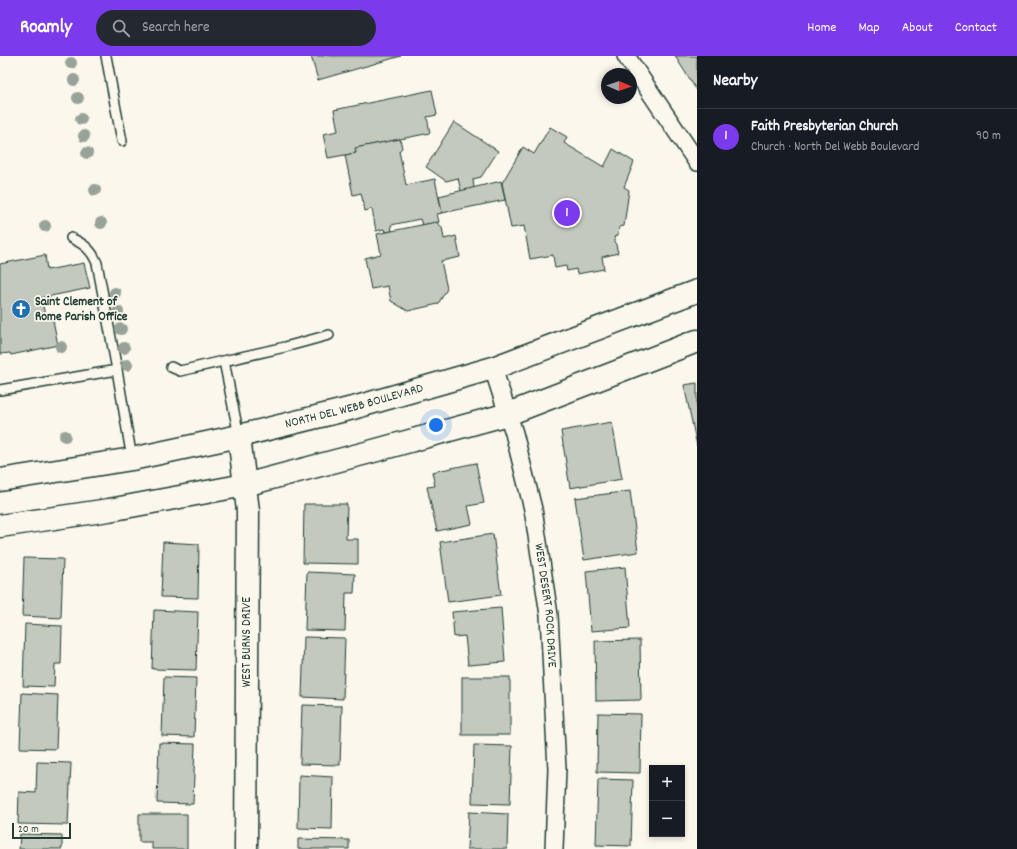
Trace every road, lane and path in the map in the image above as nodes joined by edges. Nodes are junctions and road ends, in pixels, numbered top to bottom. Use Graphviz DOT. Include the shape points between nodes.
graph roads {
  1 [pos="106,56"];
  2 [pos="626,56"];
  3 [pos="122,141"];
  4 [pos="697,162"];
  5 [pos="70,238"];
  6 [pos="697,291"];
  7 [pos="329,335"];
  8 [pos="697,341"];
  9 [pos="224,361"];
  10 [pos="171,367"];
  11 [pos="492,368"];
  12 [pos="116,370"];
  13 [pos="0,390"];
  14 [pos="508,414"];
  15 [pos="239,436"];
  16 [pos="132,459"];
  17 [pos="0,480"];
  18 [pos="245,485"];
  19 [pos="0,526"];
  20 [pos="246,849"];
  21 [pos="554,849"];
  1 -- 3 [label="lane"];
  2 -- 4 [label="street"];
  5 -- 12 [label="lane" via="84,243 97,263"];
  6 -- 11 [label="street, NORTH DEL WEBB BOULEVARD"];
  7 -- 9 [label="lane"];
  8 -- 14 [label="street"];
  9 -- 10 [label="lane" via="180,371"];
  9 -- 15 [label="lane"];
  11 -- 14 [label="street, WEST DESERT ROCK DRIVE"];
  11 -- 15 [label="street, NORTH DEL WEBB BOULEVARD" via="353,408"];
  12 -- 13 [label="lane"];
  12 -- 16 [label="lane"];
  14 -- 18 [label="street"];
  14 -- 21 [label="street, WEST DESERT ROCK DRIVE" via="533,509 550,615 557,769"];
  15 -- 16 [label="street, NORTH DEL WEBB BOULEVARD"];
  15 -- 18 [label="street, WEST BURNS DRIVE"];
  16 -- 17 [label="street, NORTH DEL WEBB BOULEVARD"];
  18 -- 19 [label="street" via="109,510"];
  18 -- 20 [label="street, WEST BURNS DRIVE" via="248,511"];
}
